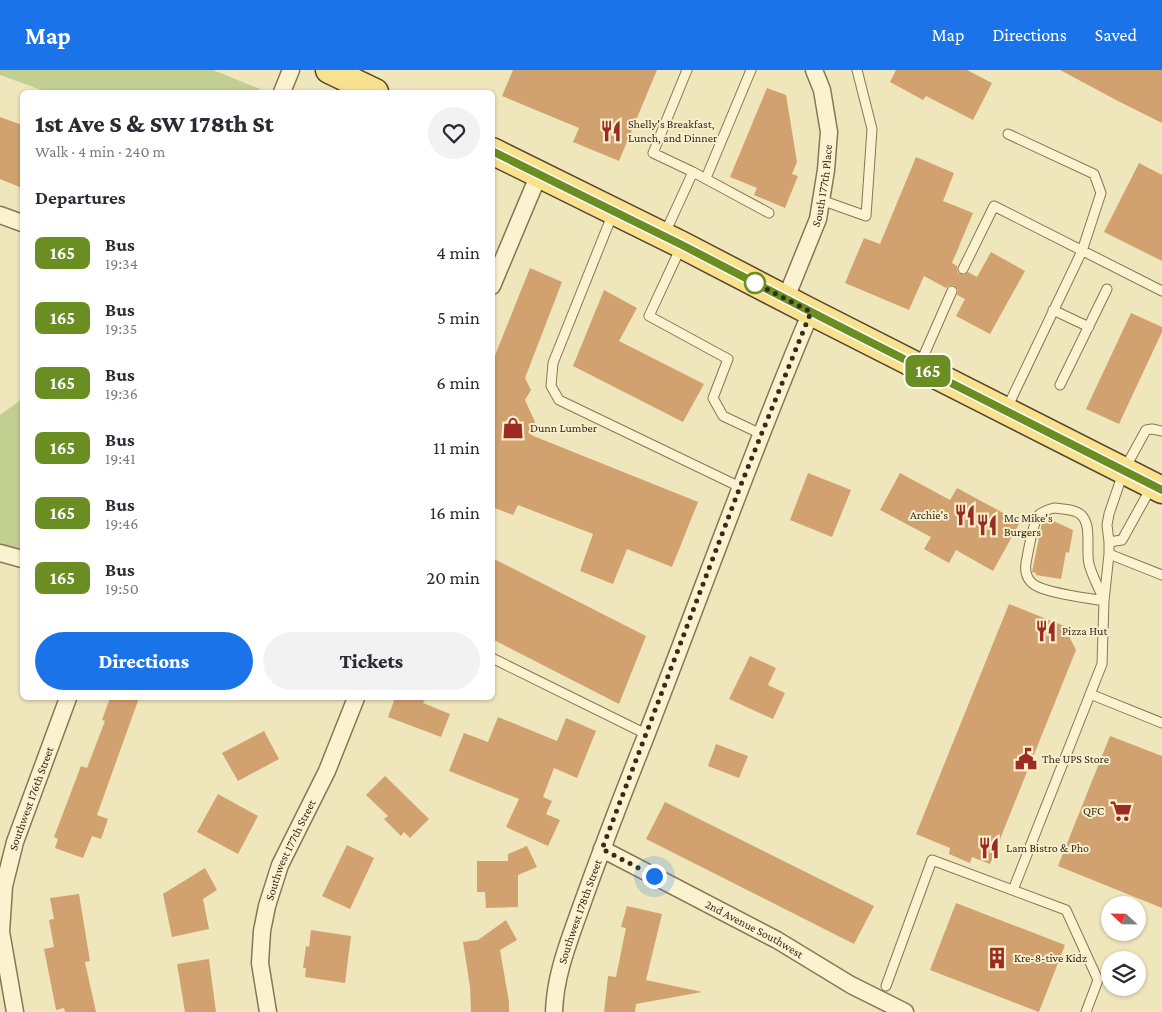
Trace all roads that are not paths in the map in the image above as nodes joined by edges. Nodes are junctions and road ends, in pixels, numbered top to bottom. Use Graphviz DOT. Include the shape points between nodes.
graph roads {
  1 [pos="291,70"];
  2 [pos="329,70"];
  3 [pos="687,70"];
  4 [pos="751,70"];
  5 [pos="814,70"];
  6 [pos="857,70"];
  7 [pos="283,90"];
  8 [pos="371,90"];
  9 [pos="1008,134"];
  10 [pos="495,152"];
  11 [pos="693,172"];
  12 [pos="539,174"];
  13 [pos="706,178"];
  14 [pos="821,200"];
  15 [pos="614,211"];
  16 [pos="769,213"];
  17 [pos="0,215"];
  18 [pos="20,222"];
  19 [pos="673,240"];
  20 [pos="1082,251"];
  21 [pos="963,269"];
  22 [pos="495,279"];
  23 [pos="1107,289"];
  24 [pos="952,291"];
  25 [pos="1162,291"];
  26 [pos="786,298"];
  27 [pos="1053,310"];
  28 [pos="811,312"];
  29 [pos="1089,327"];
  30 [pos="919,366"];
  31 [pos="1060,385"];
  32 [pos="1005,410"];
  33 [pos="1162,431"];
  34 [pos="761,434"];
  35 [pos="1124,470"];
  36 [pos="740,487"];
  37 [pos="1157,487"];
  38 [pos="1109,542"];
  39 [pos="0,553"];
  40 [pos="1109,554"];
  41 [pos="20,558"];
  42 [pos="1162,575"];
  43 [pos="1104,601"];
  44 [pos="495,659"];
  45 [pos="1090,694"];
  46 [pos="67,700"];
  47 [pos="355,700"];
  48 [pos="1162,723"];
  49 [pos="646,734"];
  50 [pos="602,849"];
  51 [pos="1013,890"];
  52 [pos="1,932"];
  53 [pos="886,986"];
  54 [pos="16,1012"];
  55 [pos="268,1012"];
  56 [pos="554,1012"];
  57 [pos="905,1012"];
  58 [pos="1086,1012"];
  1 -- 7 [label="street"];
  2 -- 8 [label="main road"];
  3 -- 11 [label="lane" via="654,153"];
  4 -- 13 [label="lane"];
  5 -- 14 [label="street, South 177th Place" via="822,90 829,132"];
  6 -- 14 [label="lane" via="872,128 866,216"];
  9 -- 20 [label="lane" via="1094,174 1101,193"];
  10 -- 12 [label="main road"];
  11 -- 13 [label="lane"];
  11 -- 19 [label="lane"];
  12 -- 15 [label="main road"];
  12 -- 22 [label="street"];
  13 -- 16 [label="lane"];
  14 -- 26 [label="street, South 177th Place" via="818,219"];
  15 -- 19 [label="main road"];
  15 -- 36 [label="lane" via="553,363 551,386 558,400"];
  17 -- 18 [label="street"];
  19 -- 26 [label="main road"];
  19 -- 34 [label="lane" via="649,316 728,359 713,398 723,416"];
  20 -- 21 [label="lane" via="994,206"];
  20 -- 25 [label="lane"];
  20 -- 27 [label="lane"];
  23 -- 29 [label="lane"];
  24 -- 30 [label="lane"];
  26 -- 28 [label="main road"];
  27 -- 29 [label="lane"];
  27 -- 32 [label="lane"];
  28 -- 30 [label="main road"];
  28 -- 34 [label="street, Southwest 178th Street"];
  29 -- 31 [label="lane"];
  30 -- 32 [label="main road"];
  32 -- 35 [label="main road"];
  33 -- 35 [label="lane" via="1146,430"];
  34 -- 36 [label="street, Southwest 178th Street"];
  35 -- 37 [label="main road"];
  35 -- 38 [label="lane" via="1108,520"];
  36 -- 49 [label="street, Southwest 178th Street"];
  37 -- 38 [label="lane" via="1122,540"];
  38 -- 40 [label="lane"];
  39 -- 41 [label="street"];
  40 -- 42 [label="lane"];
  40 -- 43 [label="lane"];
  43 -- 43 [label="lane" via="1089,564 1086,520 1074,510 1054,508 1039,515 1026,569 1031,582 1048,590"];
  43 -- 45 [label="lane" via="1102,664"];
  44 -- 49 [label="lane"];
  45 -- 48 [label="lane"];
  45 -- 51 [label="lane"];
  46 -- 52 [label="street, Southwest 176th Street" via="15,842 4,886"];
  47 -- 55 [label="street, Southwest 177th Street" via="327,772 280,865 267,906 260,963"];
  49 -- 50 [label="street, Southwest 178th Street"];
  50 -- 56 [label="street, Southwest 178th Street" via="563,959"];
  50 -- 57 [label="street, 2nd Avenue Southwest" via="777,940 851,985"];
  51 -- 53 [label="lane" via="932,860"];
  51 -- 58 [label="lane" via="1066,910 1098,980"];
  52 -- 54 [label="street, Southwest 176th Street"];
}
